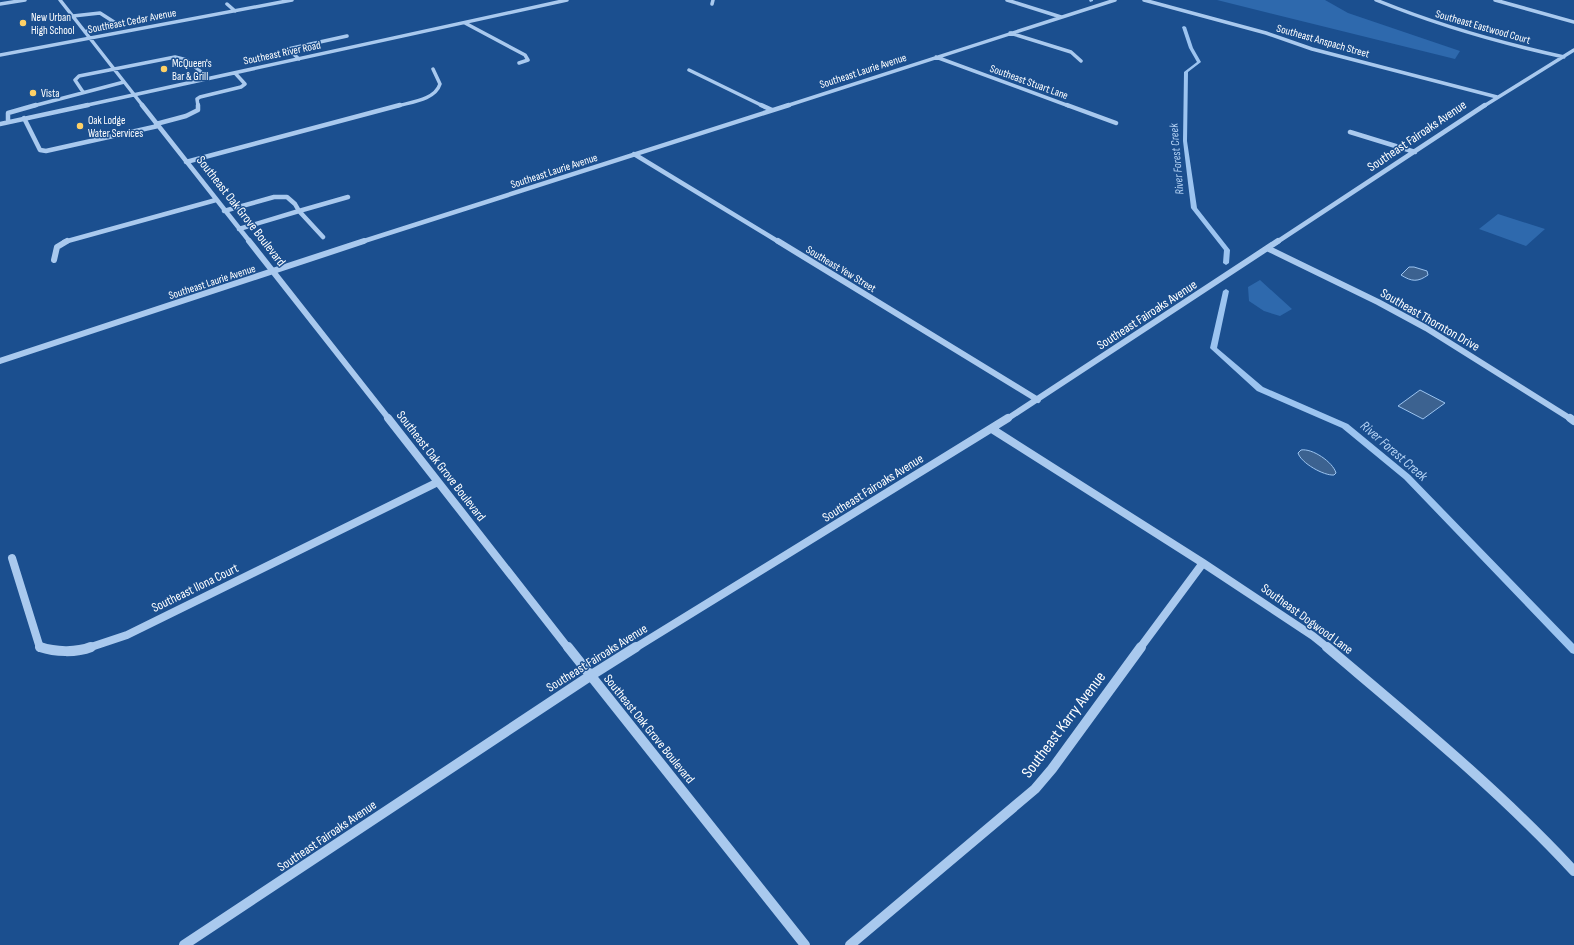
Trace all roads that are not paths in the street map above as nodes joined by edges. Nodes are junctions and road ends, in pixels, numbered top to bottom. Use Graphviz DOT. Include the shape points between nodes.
graph roads {
  1 [pos="25,0"];
  2 [pos="60,0"];
  3 [pos="290,0"];
  4 [pos="567,0"];
  5 [pos="713,0"];
  6 [pos="1007,0"];
  7 [pos="1115,0"];
  8 [pos="1144,0"];
  9 [pos="1376,0"];
  10 [pos="1495,0"];
  11 [pos="0,4"];
  12 [pos="227,4"];
  13 [pos="712,4"];
  14 [pos="235,11"];
  15 [pos="73,16"];
  16 [pos="1061,17"];
  17 [pos="1574,22"];
  18 [pos="465,23"];
  19 [pos="85,32"];
  20 [pos="1010,32"];
  21 [pos="347,36"];
  22 [pos="90,38"];
  23 [pos="1574,50"];
  24 [pos="0,55"];
  25 [pos="936,57"];
  26 [pos="1564,57"];
  27 [pos="299,59"];
  28 [pos="1081,61"];
  29 [pos="520,63"];
  30 [pos="114,69"];
  31 [pos="433,69"];
  32 [pos="689,70"];
  33 [pos="235,72"];
  34 [pos="208,78"];
  35 [pos="124,82"];
  36 [pos="83,92"];
  37 [pos="134,94"];
  38 [pos="64,97"];
  39 [pos="1497,97"];
  40 [pos="72,108"];
  41 [pos="772,110"];
  42 [pos="24,118"];
  43 [pos="8,122"];
  44 [pos="1116,123"];
  45 [pos="0,124"];
  46 [pos="157,125"];
  47 [pos="1350,132"];
  48 [pos="1415,152"];
  49 [pos="634,154"];
  50 [pos="186,162"];
  51 [pos="348,197"];
  52 [pos="216,200"];
  53 [pos="224,211"];
  54 [pos="298,211"];
  55 [pos="239,229"];
  56 [pos="323,237"];
  57 [pos="1269,249"];
  58 [pos="54,260"];
  59 [pos="272,271"];
  60 [pos="0,361"];
  61 [pos="1038,400"];
  62 [pos="1574,421"];
  63 [pos="992,429"];
  64 [pos="438,482"];
  65 [pos="12,558"];
  66 [pos="1203,563"];
  67 [pos="590,676"];
  68 [pos="1574,871"];
  69 [pos="184,945"];
  70 [pos="805,945"];
  71 [pos="850,945"];
  1 -- 11 [label="street"];
  2 -- 15 [label="street, Southeast Oak Grove Boulevard"];
  3 -- 14 [label="street, Southeast Cedar Avenue"];
  4 -- 18 [label="street, Southeast River Road"];
  5 -- 13 [label="street"];
  6 -- 16 [label="street"];
  7 -- 16 [label="street, Southeast Laurie Avenue"];
  8 -- 39 [label="street, Southeast Anspach Street" via="1266,33 1312,49"];
  9 -- 26 [label="street, Southeast Eastwood Court" via="1460,30"];
  10 -- 17 [label="street"];
  12 -- 14 [label="street"];
  14 -- 22 [label="street, Southeast Cedar Avenue"];
  15 -- 19 [label="street, Southeast Oak Grove Boulevard"];
  15 -- 19 [label="street" via="101,12 114,22"];
  16 -- 20 [label="street, Southeast Laurie Avenue"];
  18 -- 27 [label="street, Southeast River Road"];
  18 -- 29 [label="street" via="525,55 528,60"];
  19 -- 22 [label="street, Southeast Oak Grove Boulevard"];
  20 -- 25 [label="street, Southeast Laurie Avenue"];
  20 -- 28 [label="street" via="1071,52"];
  21 -- 27 [label="street" via="288,49"];
  22 -- 24 [label="street, Southeast Cedar Avenue"];
  22 -- 30 [label="street, Southeast Oak Grove Boulevard"];
  23 -- 26 [label="street, Southeast Fairoaks Avenue"];
  25 -- 41 [label="street, Southeast Laurie Avenue"];
  25 -- 44 [label="street, Southeast Stuart Lane"];
  26 -- 39 [label="street, Southeast Fairoaks Avenue"];
  27 -- 33 [label="street, Southeast River Road"];
  30 -- 34 [label="street" via="180,57 188,60"];
  30 -- 35 [label="street, Southeast Oak Grove Boulevard"];
  30 -- 36 [label="street" via="76,77 75,80"];
  31 -- 50 [label="street" via="440,84 438,90 426,98"];
  32 -- 41 [label="street"];
  33 -- 34 [label="street, Southeast River Road"];
  33 -- 46 [label="street" via="245,84 241,87 200,97 197,99 198,110"];
  34 -- 37 [label="street, Southeast River Road"];
  35 -- 36 [label="street"];
  35 -- 37 [label="street, Southeast Oak Grove Boulevard"];
  36 -- 38 [label="street"];
  37 -- 40 [label="street, Southeast River Road"];
  37 -- 46 [label="street, Southeast Oak Grove Boulevard"];
  38 -- 40 [label="street"];
  38 -- 43 [label="street" via="8,113"];
  39 -- 48 [label="street, Southeast Fairoaks Avenue"];
  40 -- 42 [label="street, Southeast River Road"];
  41 -- 49 [label="street, Southeast Laurie Avenue"];
  42 -- 43 [label="street, Southeast River Road"];
  42 -- 46 [label="street" via="40,150 46,151"];
  43 -- 45 [label="street, Southeast River Road"];
  46 -- 50 [label="street, Southeast Oak Grove Boulevard"];
  47 -- 48 [label="street"];
  48 -- 57 [label="street, Southeast Fairoaks Avenue"];
  49 -- 59 [label="street, Southeast Laurie Avenue"];
  49 -- 61 [label="street, Southeast Yew Street"];
  50 -- 52 [label="street, Southeast Oak Grove Boulevard"];
  51 -- 54 [label="street"];
  52 -- 53 [label="street, Southeast Oak Grove Boulevard"];
  52 -- 58 [label="street" via="65,242 57,247"];
  53 -- 54 [label="street" via="274,197 287,197"];
  53 -- 55 [label="street, Southeast Oak Grove Boulevard"];
  54 -- 55 [label="street"];
  54 -- 56 [label="street"];
  55 -- 59 [label="street, Southeast Oak Grove Boulevard"];
  57 -- 61 [label="street, Southeast Fairoaks Avenue"];
  57 -- 62 [label="street, Southeast Thornton Drive" via="1426,328"];
  59 -- 60 [label="street, Southeast Laurie Avenue"];
  59 -- 64 [label="street, Southeast Oak Grove Boulevard"];
  61 -- 63 [label="street, Southeast Fairoaks Avenue"];
  63 -- 66 [label="street, Southeast Dogwood Lane"];
  63 -- 67 [label="street, Southeast Fairoaks Avenue"];
  64 -- 65 [label="street, Southeast Ilona Court" via="127,635 84,650 40,648"];
  64 -- 67 [label="street, Southeast Oak Grove Boulevard"];
  66 -- 68 [label="street, Southeast Dogwood Lane" via="1312,636 1380,691 1533,828"];
  66 -- 71 [label="street, Southeast Karry Avenue" via="1035,789"];
  67 -- 69 [label="street, Southeast Fairoaks Avenue"];
  67 -- 70 [label="street, Southeast Oak Grove Boulevard"];
}
